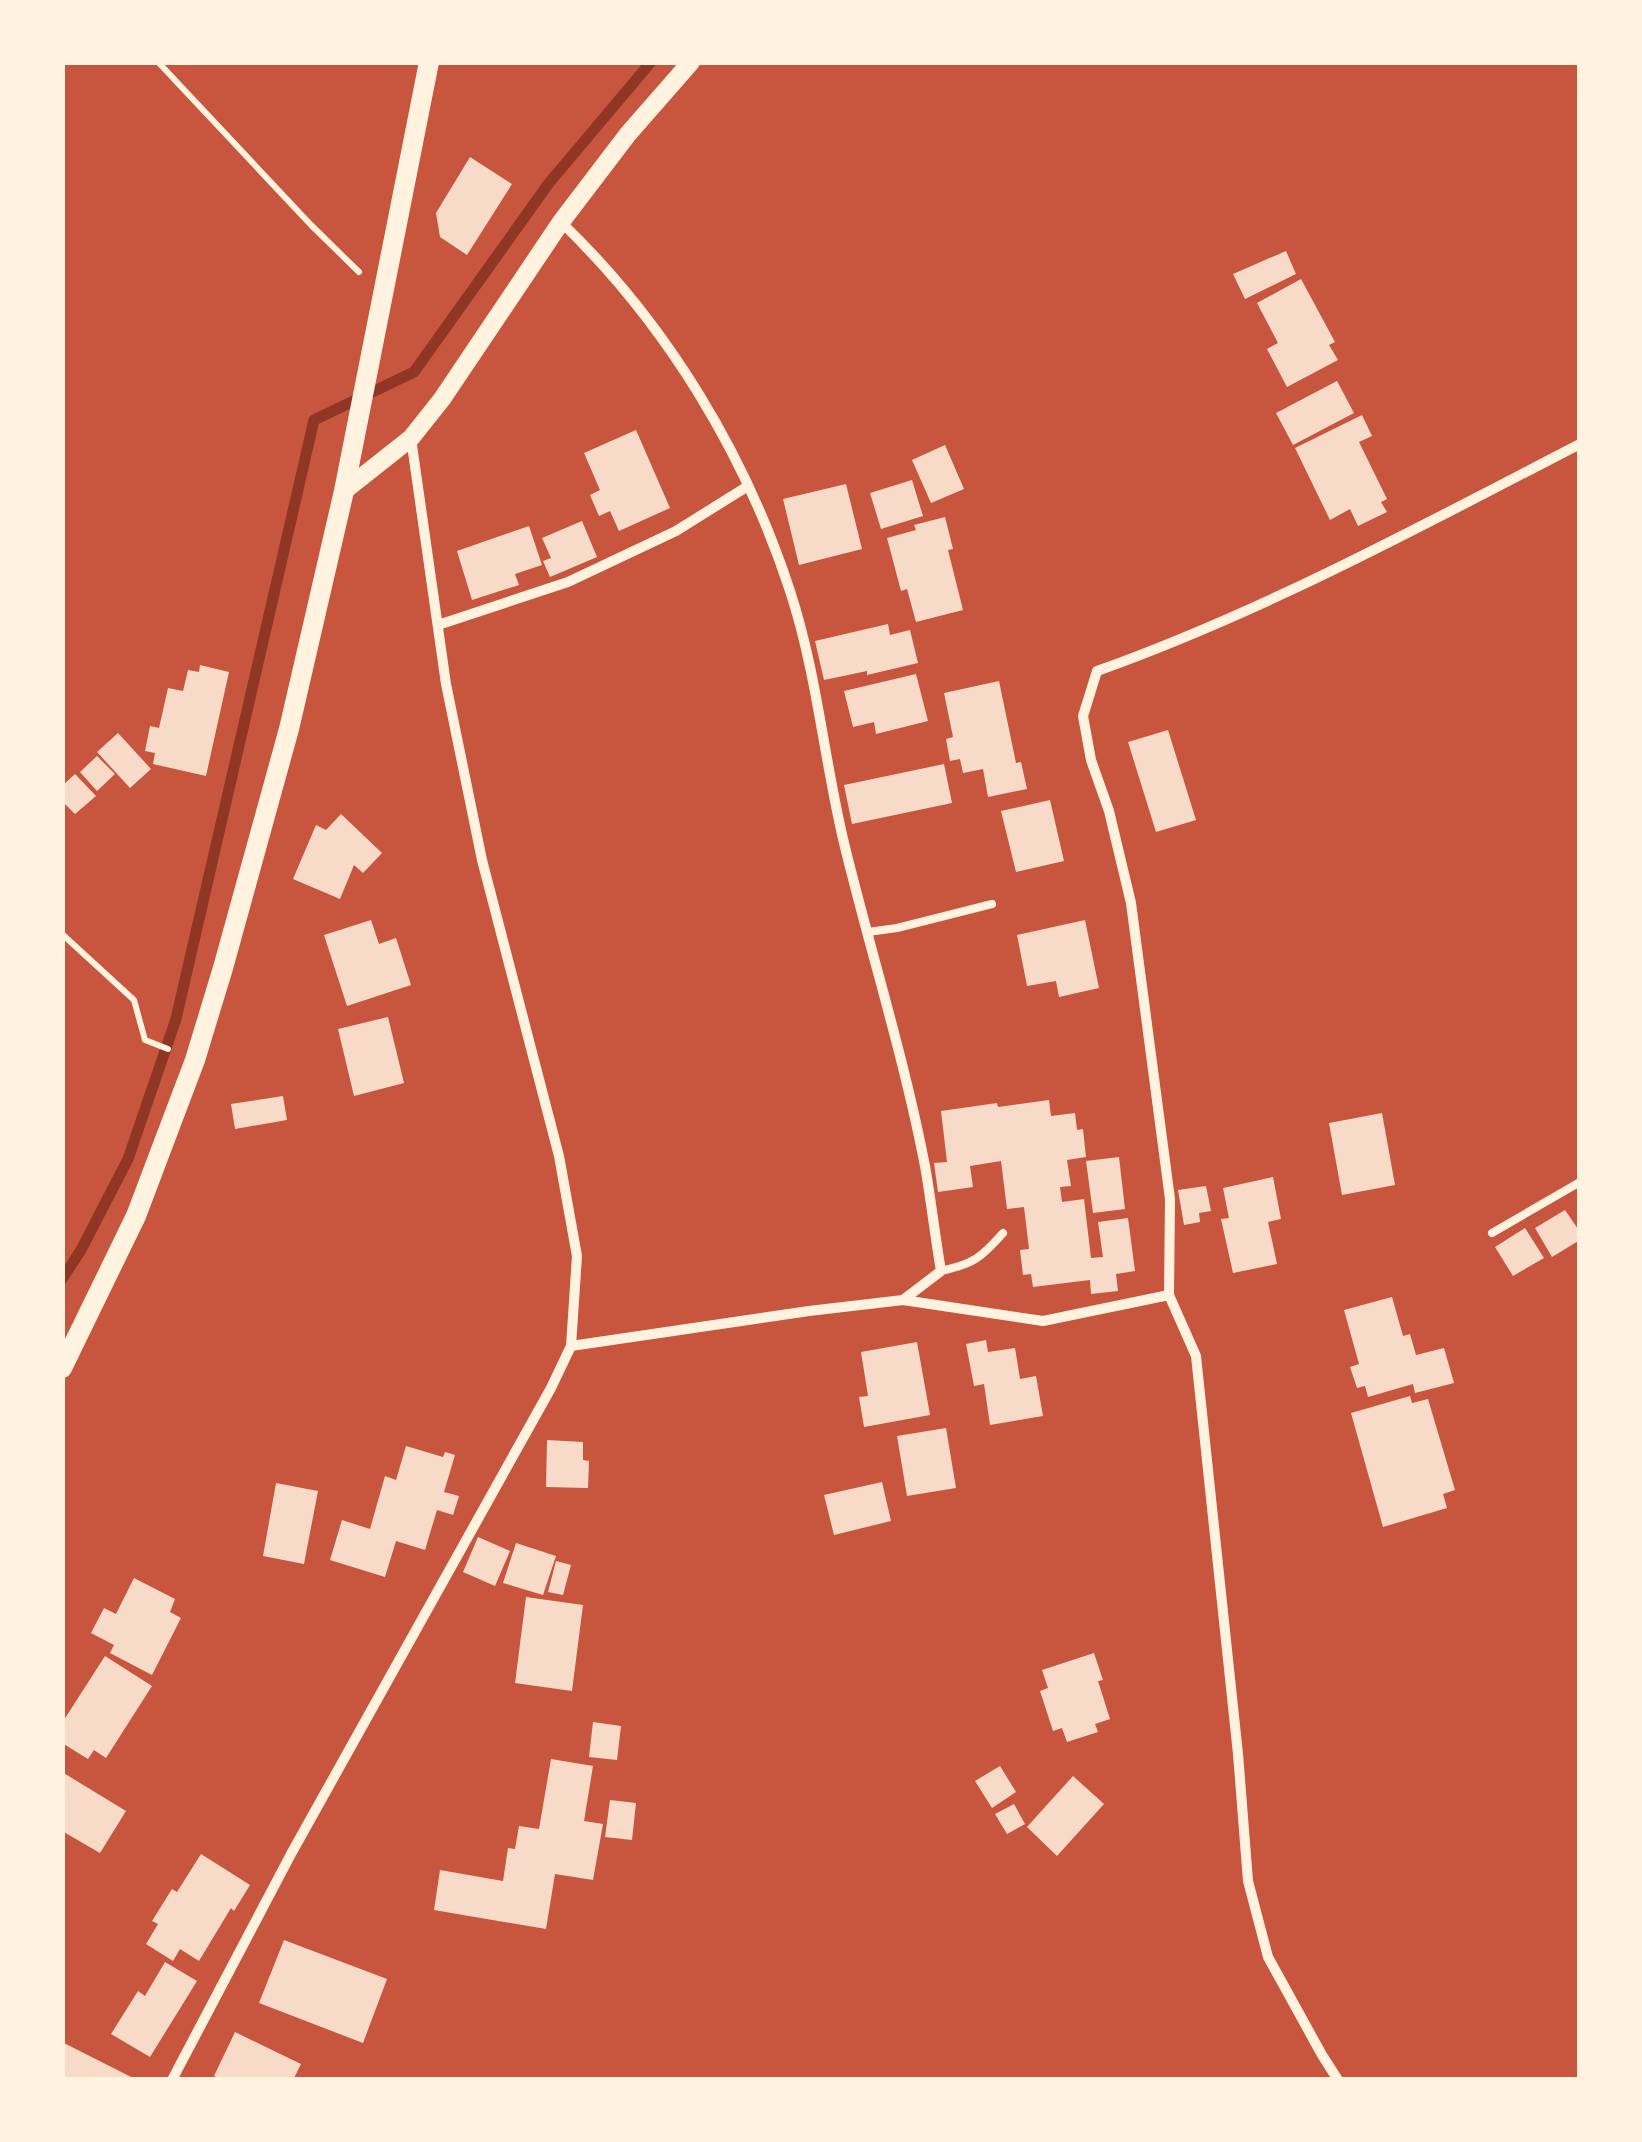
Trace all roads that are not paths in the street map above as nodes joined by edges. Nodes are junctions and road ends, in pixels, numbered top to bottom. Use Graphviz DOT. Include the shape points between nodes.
graph roads {
  1 [pos="429,62"];
  2 [pos="691,62"];
  3 [pos="561,222"];
  4 [pos="412,438"];
  5 [pos="1580,444"];
  6 [pos="748,486"];
  7 [pos="344,491"];
  8 [pos="438,626"];
  9 [pos="992,904"];
  10 [pos="868,932"];
  11 [pos="1580,1182"];
  12 [pos="1003,1233"];
  13 [pos="1492,1233"];
  14 [pos="940,1271"];
  15 [pos="1169,1295"];
  16 [pos="903,1300"];
  17 [pos="571,1346"];
  18 [pos="62,1368"];
  19 [pos="172,2080"];
  20 [pos="1338,2080"];
  1 -- 7 [label="main road"];
  2 -- 3 [label="street"];
  3 -- 4 [label="street"];
  3 -- 6 [label="street" via="667,345"];
  4 -- 7 [label="street"];
  4 -- 8 [label="street"];
  5 -- 15 [label="street" via="1352,562 1170,645 1096,671 1083,716 1130,903 1170,1199"];
  6 -- 8 [label="street" via="676,531 568,582"];
  6 -- 10 [label="street" via="790,592"];
  7 -- 18 [label="main road" via="289,729 196,1060 136,1216"];
  8 -- 17 [label="street" via="482,860 560,1156 577,1256"];
  9 -- 10 [label="lane"];
  10 -- 14 [label="street" via="925,1166"];
  11 -- 13 [label="lane"];
  12 -- 14 [label="lane" via="966,1266"];
  14 -- 16 [label="street"];
  15 -- 16 [label="street" via="1043,1321"];
  15 -- 20 [label="street" via="1196,1356 1248,1882 1268,1957"];
  16 -- 17 [label="street"];
  17 -- 19 [label="street"];
}
